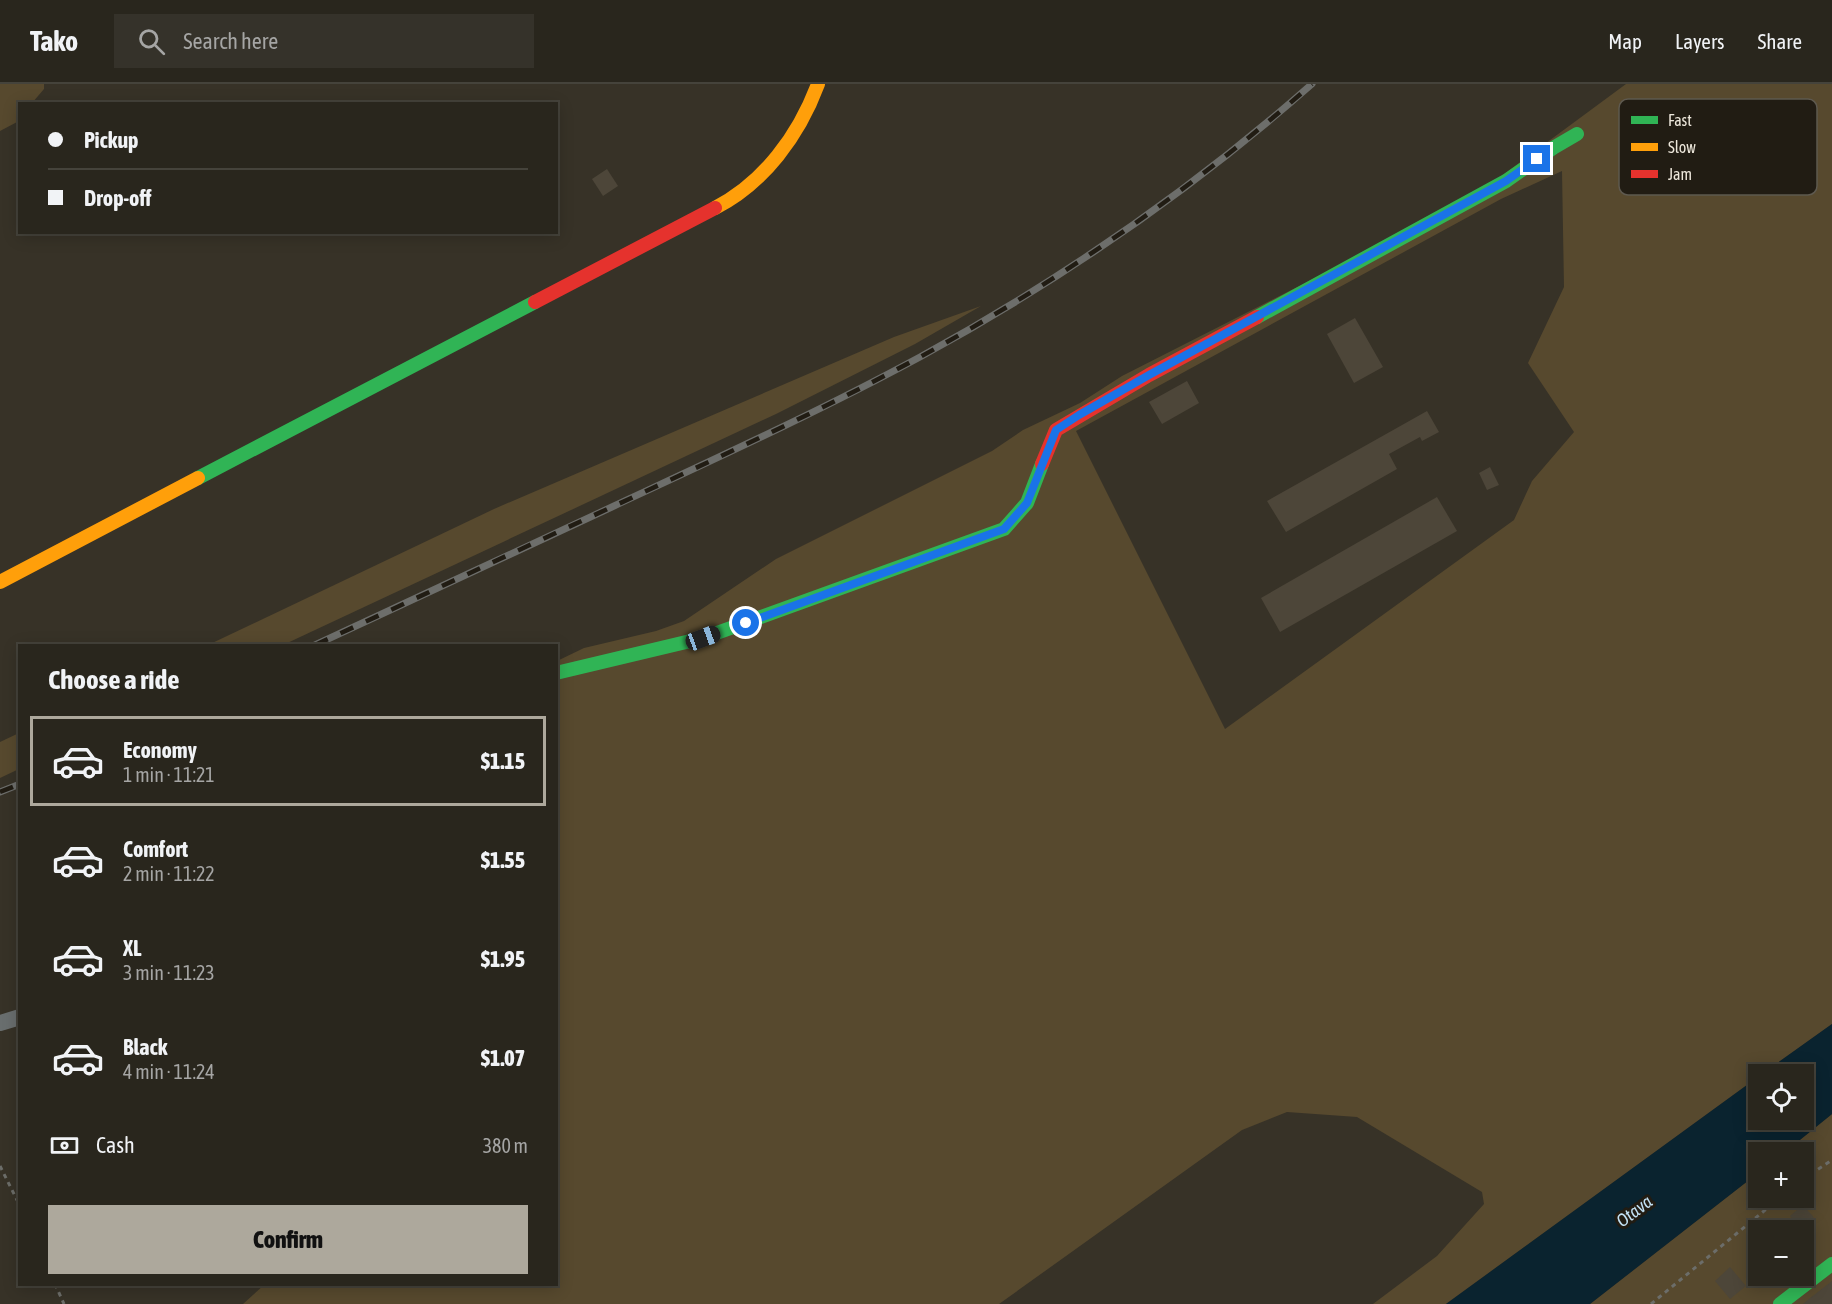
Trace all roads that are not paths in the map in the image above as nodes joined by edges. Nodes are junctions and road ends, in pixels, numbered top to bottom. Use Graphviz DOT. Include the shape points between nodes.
graph roads {
  1 [pos="818,84"];
  2 [pos="1577,134"];
  3 [pos="0,582"];
  4 [pos="558,673"];
  5 [pos="18,1018"];
  6 [pos="0,1023"];
  7 [pos="1832,1264"];
  8 [pos="1780,1304"];
  1 -- 3 [label="street" via="789,139 760,174 727,202"];
  2 -- 4 [label="street" via="1506,181 1149,375 1056,430 1027,503 1004,529 703,638"];
  5 -- 6 [label="street"];
  7 -- 8 [label="street"];
}
